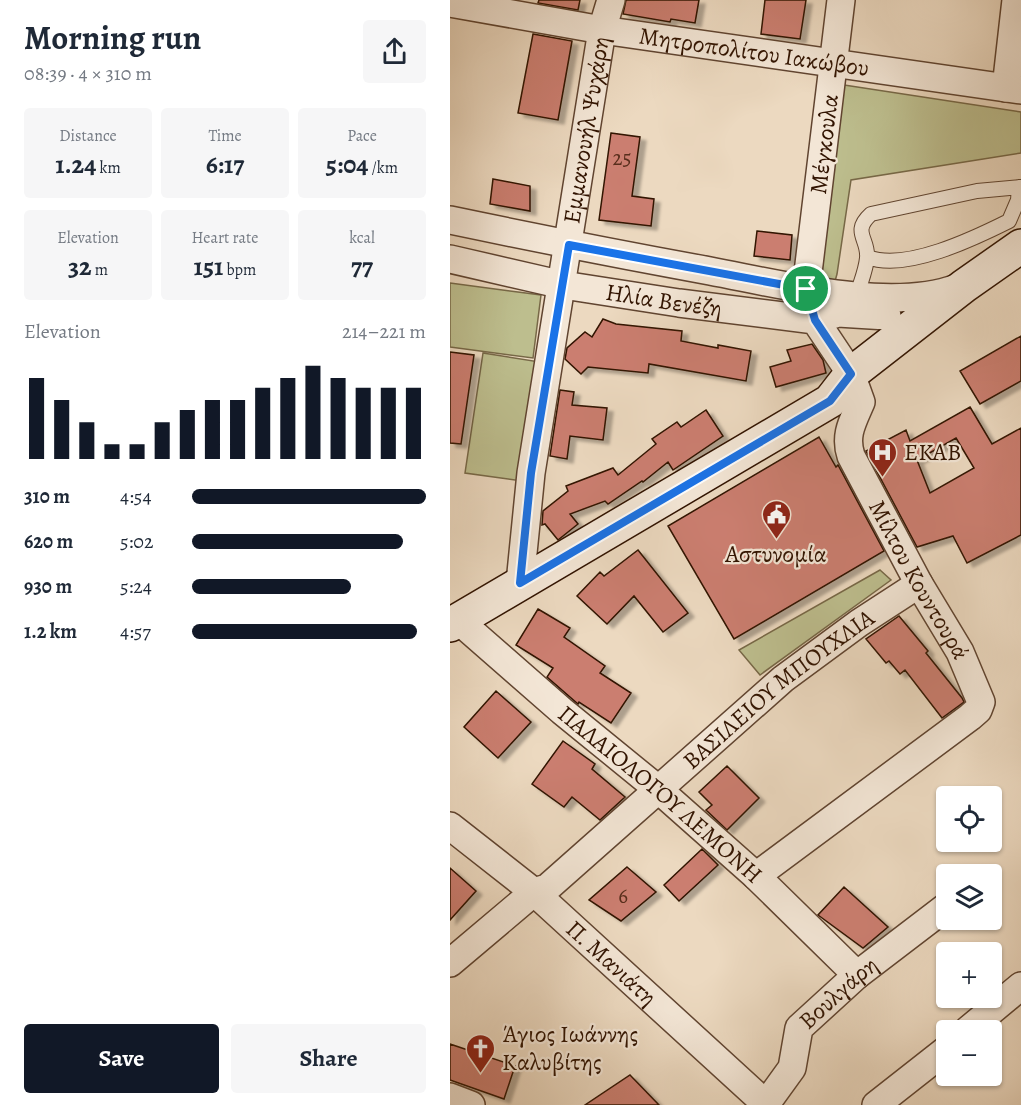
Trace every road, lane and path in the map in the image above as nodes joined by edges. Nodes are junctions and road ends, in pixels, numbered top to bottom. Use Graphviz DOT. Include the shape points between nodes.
graph roads {
  1 [pos="610,0"];
  2 [pos="841,0"];
  3 [pos="1016,0"];
  4 [pos="450,3"];
  5 [pos="602,30"];
  6 [pos="834,63"];
  7 [pos="1014,89"];
  8 [pos="1020,187"];
  9 [pos="450,220"];
  10 [pos="569,245"];
  11 [pos="1021,246"];
  12 [pos="868,257"];
  13 [pos="450,259"];
  14 [pos="563,285"];
  15 [pos="964,286"];
  16 [pos="806,289"];
  17 [pos="856,295"];
  18 [pos="815,320"];
  19 [pos="920,320"];
  20 [pos="851,374"];
  21 [pos="520,583"];
  22 [pos="919,584"];
  23 [pos="454,622"];
  24 [pos="659,790"];
  25 [pos="450,826"];
  26 [pos="756,876"];
  27 [pos="534,892"];
  28 [pos="936,915"];
  29 [pos="450,963"];
  30 [pos="857,975"];
  31 [pos="1021,986"];
  32 [pos="980,1020"];
  33 [pos="936,1058"];
  34 [pos="450,1097"];
  35 [pos="471,1105"];
  36 [pos="767,1105"];
  37 [pos="876,1105"];
  1 -- 5 [label="street, Εμμανουήλ Ψυχάρη"];
  2 -- 6 [label="street, Μέγκουλα"];
  3 -- 7 [label="street"];
  4 -- 5 [label="street, Μητροπολίτου Ιακώβου"];
  5 -- 6 [label="street, Μητροπολίτου Ιακώβου"];
  5 -- 10 [label="street, Εμμανουήλ Ψυχάρη"];
  6 -- 7 [label="street, Μητροπολίτου Ιακώβου"];
  6 -- 16 [label="street, Μέγκουλα"];
  8 -- 12 [label="lane" via="1009,221 971,240 921,257 884,261"];
  8 -- 12 [label="lane" via="977,191 871,214 860,231"];
  9 -- 10 [label="street, Ηλία Βενέζη"];
  10 -- 14 [label="street, Εμμανουήλ Ψυχάρη"];
  10 -- 16 [label="street, Ηλία Βενέζη"];
  11 -- 15 [label="main road"];
  12 -- 17 [label="lane"];
  13 -- 14 [label="street, Ηλία Βενέζη"];
  14 -- 18 [label="street, Ηλία Βενέζη"];
  14 -- 21 [label="street, Εμμανουήλ Ψυχάρη" via="531,473"];
  15 -- 17 [label="street, Ηλία Βενέζη" via="920,297"];
  15 -- 19 [label="main road"];
  16 -- 17 [label="street, Ηλία Βενέζη"];
  16 -- 18 [label="street"];
  18 -- 19 [label="street, Ηλία Βενέζη" via="838,313"];
  18 -- 20 [label="street"];
  19 -- 20 [label="main road"];
  20 -- 21 [label="main road" via="830,401"];
  20 -- 22 [label="street, Μίλτου Κουντουρά" via="861,402 848,434 848,446"];
  21 -- 23 [label="main road"];
  22 -- 24 [label="street, ΒΑΣΙΛΕΙΟΥ ΜΠΟΥΧΛΙΑ" via="783,679"];
  22 -- 26 [label="street, Μίλτου Κουντουρά" via="960,652 981,702 978,710"];
  23 -- 24 [label="street, ΠΑΛΑΙΟΛΟΓΟΥ ΛΕΜΟΝΗ"];
  24 -- 26 [label="street, ΠΑΛΑΙΟΛΟΓΟΥ ΛΕΜΟΝΗ"];
  24 -- 27 [label="street, ΒΑΣΙΛΕΙΟΥ ΜΠΟΥΧΛΙΑ" via="547,888"];
  25 -- 27 [label="street, Π. Μανιάτη"];
  26 -- 30 [label="street, ΠΑΛΑΙΟΛΟΓΟΥ ΛΕΜΟΝΗ"];
  27 -- 29 [label="street, ΒΑΣΙΛΕΙΟΥ ΜΠΟΥΧΛΙΑ"];
  27 -- 36 [label="street, Π. Μανιάτη"];
  28 -- 30 [label="street, Βουλγάρη"];
  30 -- 36 [label="street, Βουλγάρη" via="799,1028 792,1068"];
  31 -- 32 [label="street"];
  33 -- 37 [label="street"];
  34 -- 35 [label="street"];
}
